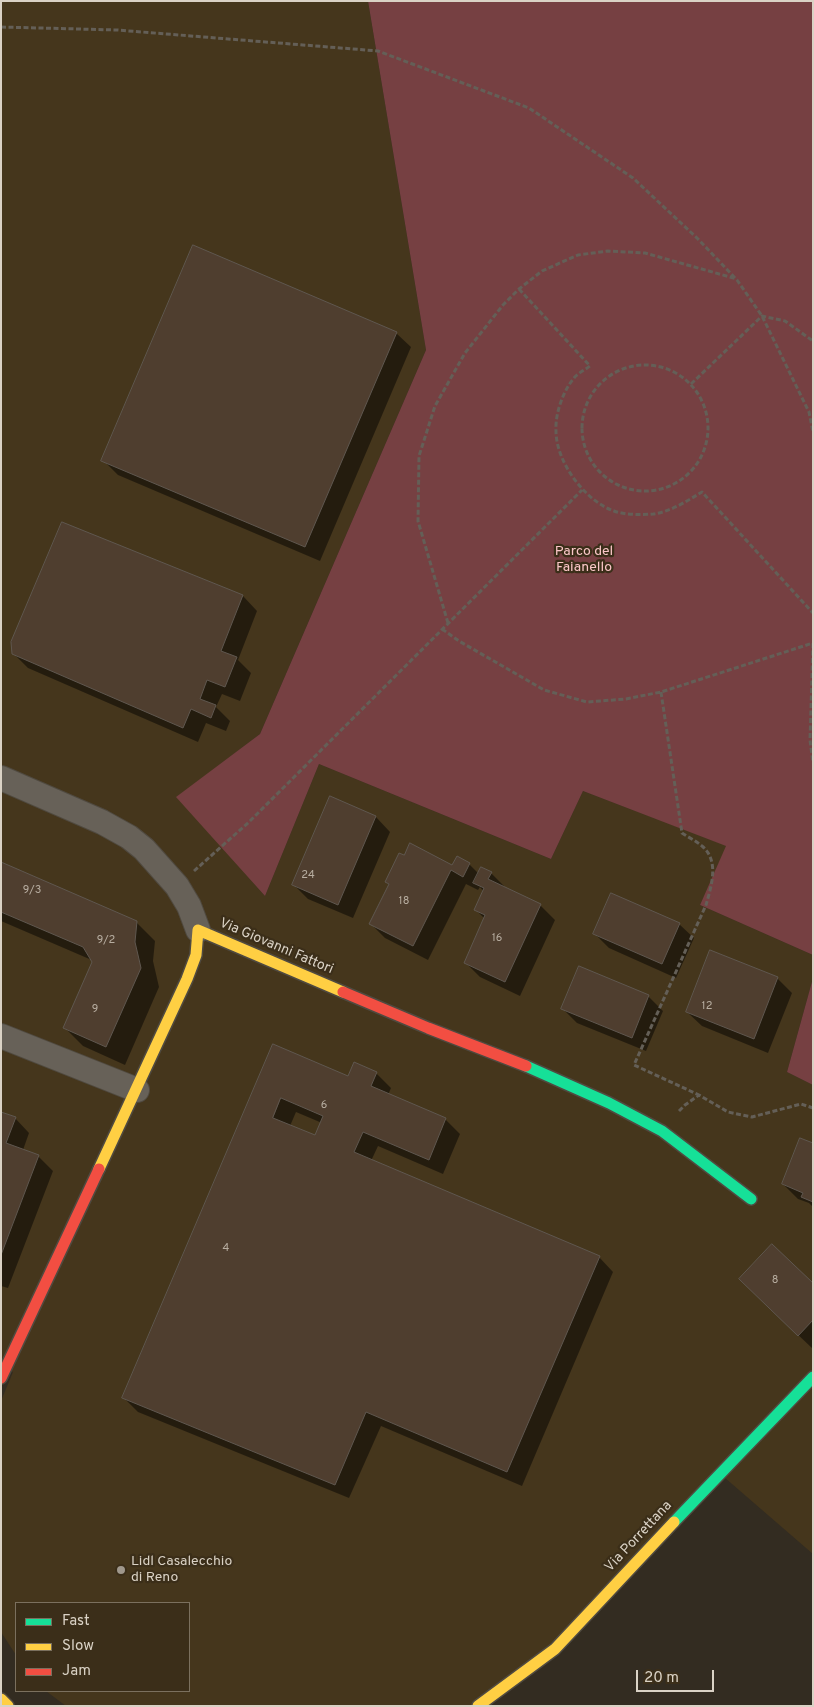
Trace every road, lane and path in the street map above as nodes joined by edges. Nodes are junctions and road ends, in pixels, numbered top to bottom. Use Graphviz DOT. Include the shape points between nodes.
graph roads {
  1 [pos="1,27"];
  2 [pos="737,280"];
  3 [pos="519,289"];
  4 [pos="762,316"];
  5 [pos="813,341"];
  6 [pos="692,384"];
  7 [pos="813,432"];
  8 [pos="582,490"];
  9 [pos="813,613"];
  10 [pos="448,623"];
  11 [pos="442,629"];
  12 [pos="813,643"];
  13 [pos="661,692"];
  14 [pos="813,763"];
  15 [pos="1,778"];
  16 [pos="177,886"];
  17 [pos="198,930"];
  18 [pos="1,1036"];
  19 [pos="137,1090"];
  20 [pos="699,1095"];
  21 [pos="813,1108"];
  22 [pos="662,1131"];
  23 [pos="751,1199"];
  24 [pos="7,1349"];
  25 [pos="813,1377"];
  26 [pos="1,1378"];
  27 [pos="1,1699"];
  28 [pos="8,1706"];
  29 [pos="478,1706"];
  1 -- 2 [label="path" via="116,30 378,51 529,108 633,178"];
  2 -- 3 [label="path" via="645,253 608,251 578,255 542,272"];
  2 -- 4 [label="path"];
  3 -- 8 [label="path" via="590,366 567,388 560,404 556,432 562,458"];
  3 -- 10 [label="path" via="464,353 434,406 420,456 418,521"];
  4 -- 5 [label="path" via="785,321"];
  4 -- 6 [label="path"];
  4 -- 7 [label="path" via="809,412"];
  6 -- 6 [label="path" via="675,372 655,365 634,365 614,372 598,385 587,403 581,423 583,444 591,463 605,478 624,489 645,492 666,489 684,479 698,463 707,440 709,422 703,402"];
  8 -- 9 [label="path" via="615,511 636,514 654,514 702,492"];
  8 -- 10 [label="path"];
  10 -- 11 [label="path"];
  11 -- 13 [label="path" via="544,690 587,702"];
  11 -- 16 [label="path" via="249,822"];
  12 -- 13 [label="path"];
  12 -- 14 [label="path" via="810,740"];
  13 -- 20 [label="path" via="682,833 703,847 712,862 713,880 706,906 634,1066"];
  15 -- 16 [label="street" via="129,837"];
  16 -- 17 [label="street"];
  17 -- 19 [label="street, Via Giovanni Fattori" via="196,955"];
  17 -- 22 [label="street, Via Giovanni Fattori" via="428,1028 548,1074"];
  18 -- 19 [label="street"];
  19 -- 24 [label="street, Via Giovanni Fattori"];
  20 -- 21 [label="path" via="728,1112 752,1117 801,1104"];
  20 -- 22 [label="path" via="684,1105"];
  22 -- 23 [label="street, Via Giovanni Fattori"];
  24 -- 26 [label="street, Via Giovanni Fattori"];
  25 -- 29 [label="street, Via Porrettana" via="555,1649"];
  27 -- 28 [label="street"];
}
